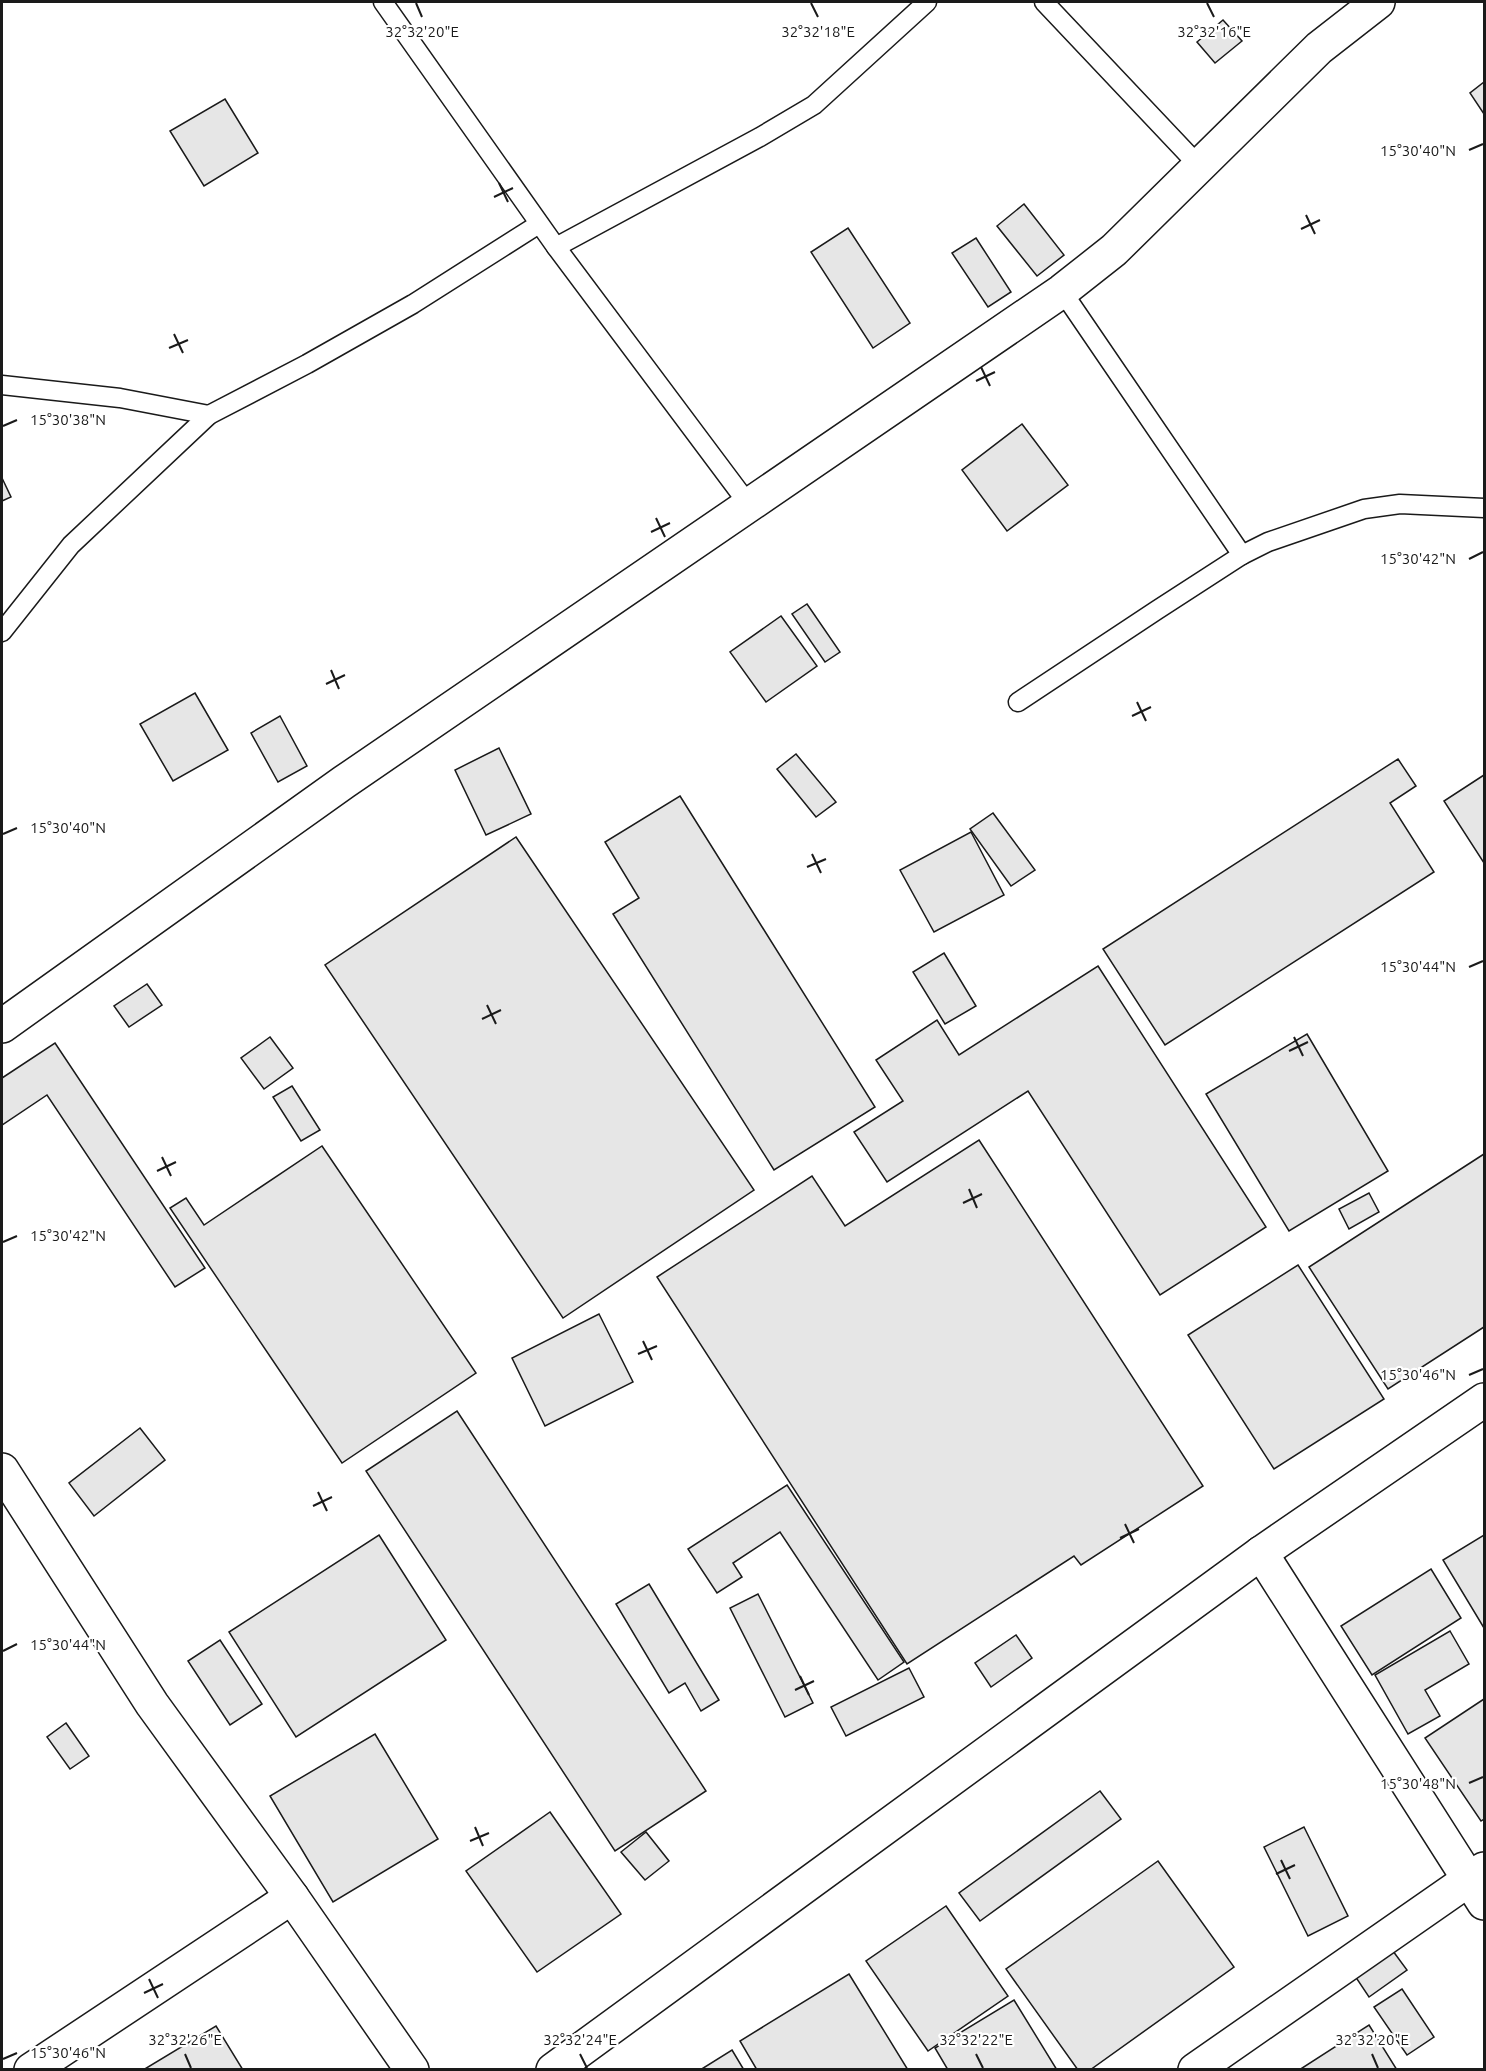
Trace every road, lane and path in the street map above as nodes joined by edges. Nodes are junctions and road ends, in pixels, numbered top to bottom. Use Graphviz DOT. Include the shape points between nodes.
graph roads {
  1 [pos="383,2"];
  2 [pos="927,2"];
  3 [pos="1044,2"];
  4 [pos="1378,2"];
  5 [pos="1199,166"];
  6 [pos="539,224"];
  7 [pos="556,247"];
  8 [pos="1062,291"];
  9 [pos="2,385"];
  10 [pos="209,415"];
  11 [pos="749,505"];
  12 [pos="1485,508"];
  13 [pos="1242,555"];
  14 [pos="2,632"];
  15 [pos="1018,702"];
  16 [pos="2,1026"];
  17 [pos="1485,1400"];
  18 [pos="2,1470"];
  19 [pos="1261,1553"];
  20 [pos="1479,1884"];
  21 [pos="292,1897"];
  22 [pos="31,2070"];
  23 [pos="412,2070"];
  24 [pos="553,2070"];
  25 [pos="1195,2070"];
  1 -- 6 [label="lane"];
  2 -- 7 [label="lane" via="814,105"];
  3 -- 5 [label="lane"];
  4 -- 5 [label="street" via="1319,48"];
  5 -- 8 [label="street" via="1114,250"];
  6 -- 7 [label="lane"];
  6 -- 10 [label="lane" via="413,304"];
  7 -- 11 [label="lane"];
  8 -- 11 [label="street"];
  8 -- 13 [label="lane"];
  9 -- 10 [label="lane" via="120,398"];
  10 -- 14 [label="lane" via="70,545"];
  11 -- 16 [label="street" via="344,782"];
  12 -- 13 [label="lane" via="1400,504 1365,509 1268,542"];
  13 -- 15 [label="lane"];
  17 -- 19 [label="street"];
  18 -- 21 [label="street" via="152,1704"];
  19 -- 20 [label="street"];
  19 -- 24 [label="street"];
  20 -- 25 [label="street"];
  21 -- 22 [label="street"];
  21 -- 23 [label="street"];
}
